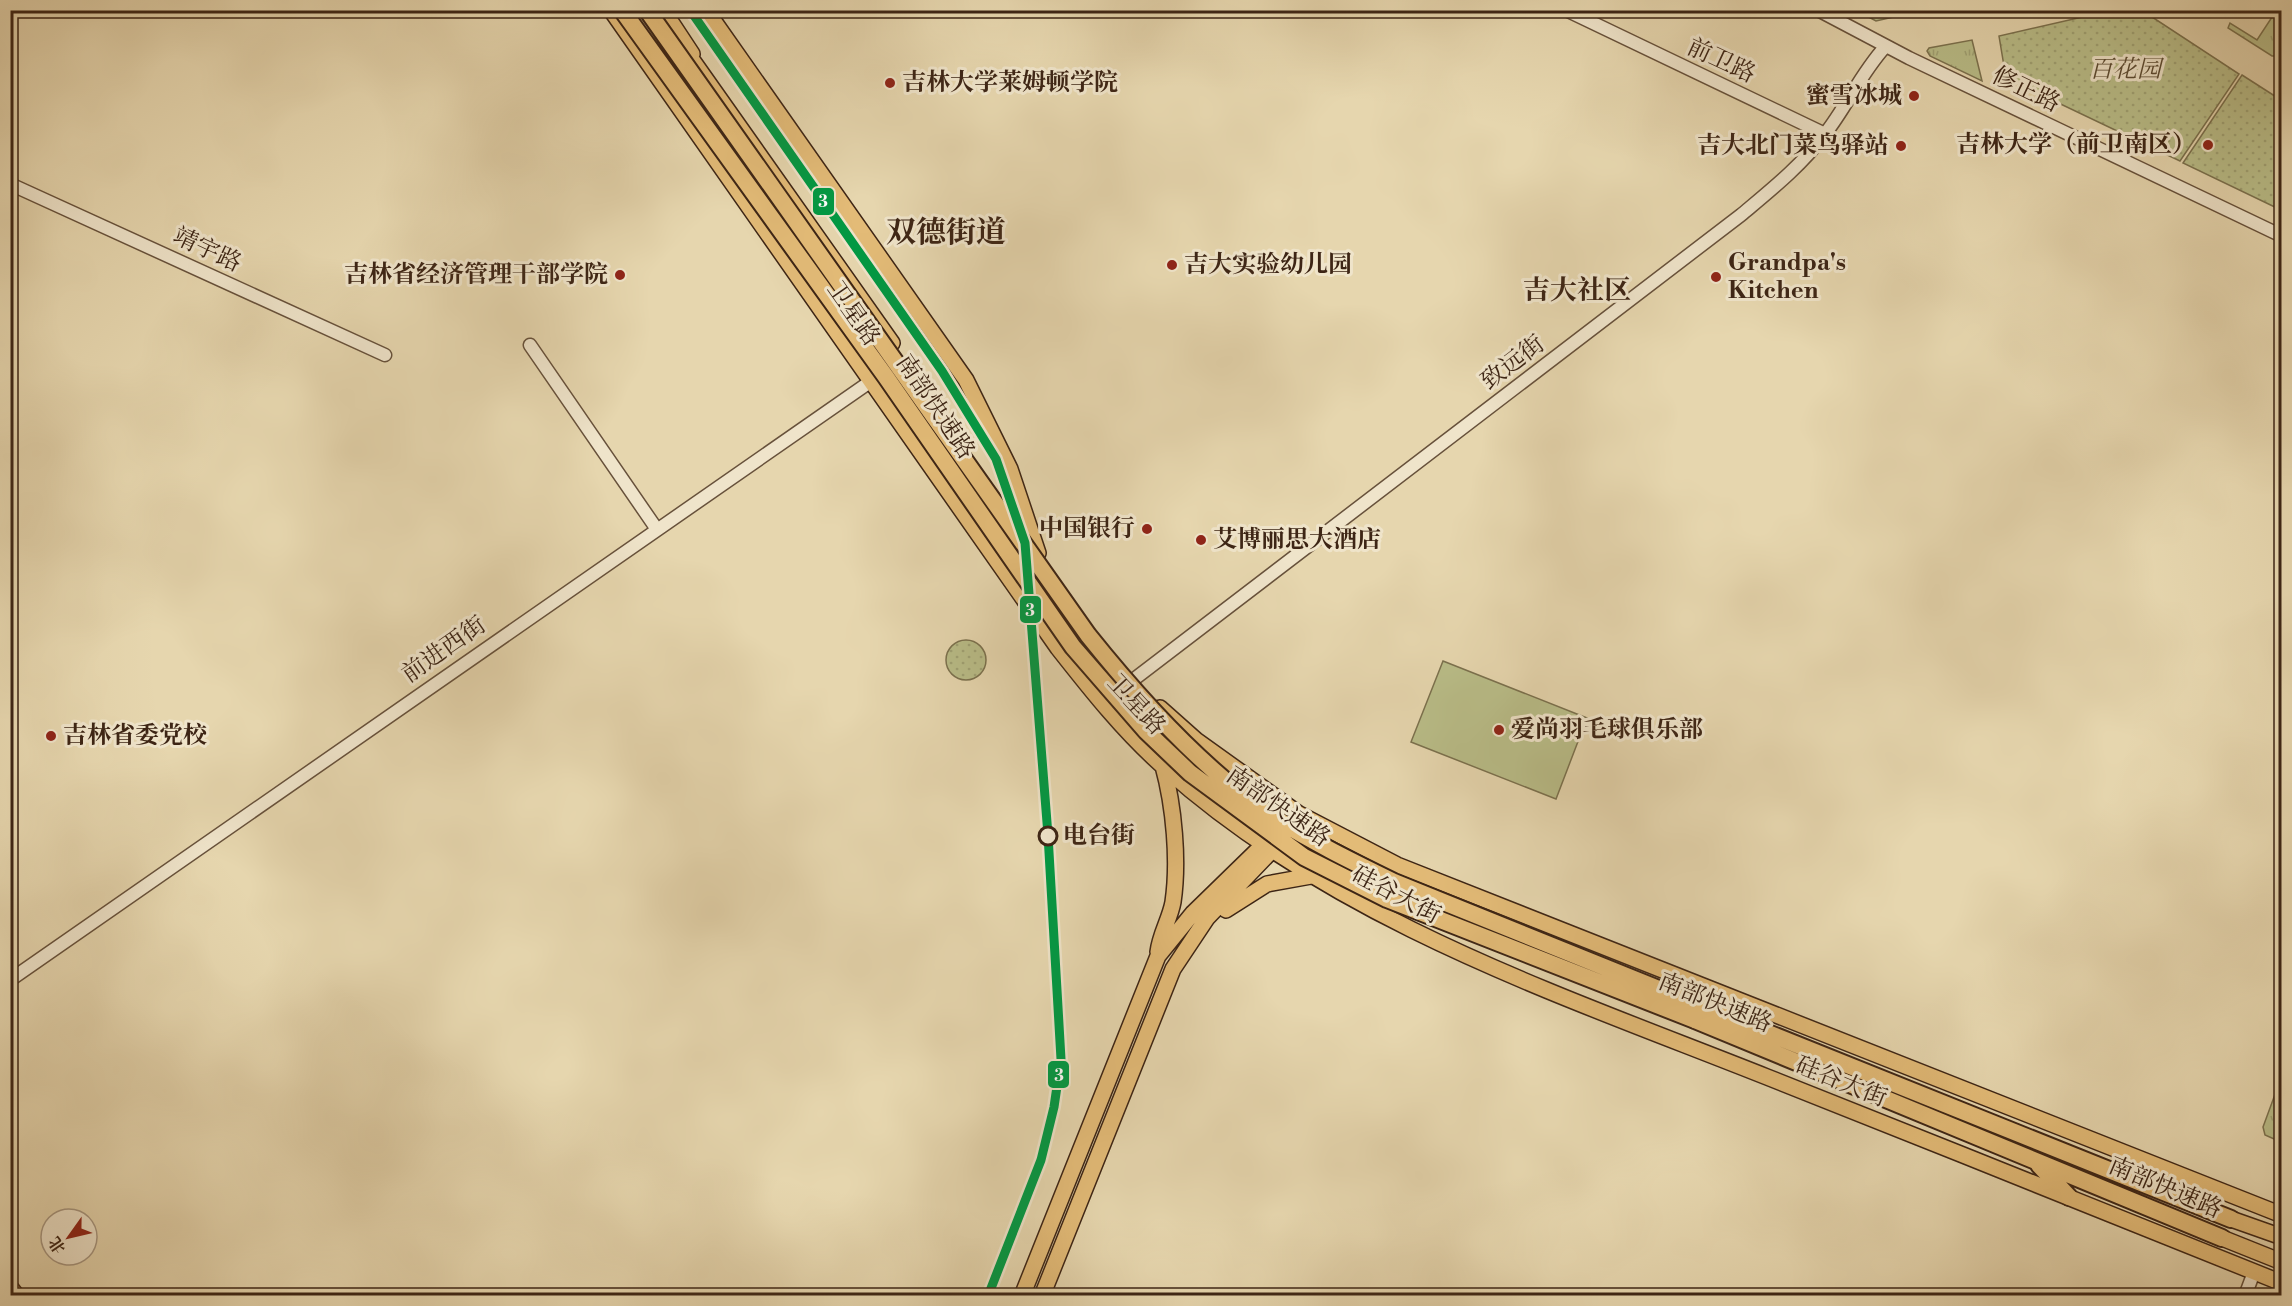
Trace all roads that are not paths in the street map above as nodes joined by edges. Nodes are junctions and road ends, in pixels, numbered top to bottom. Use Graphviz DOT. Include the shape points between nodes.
graph roads {
  1 [pos="611,10"];
  2 [pos="622,10"];
  3 [pos="648,10"];
  4 [pos="706,10"];
  5 [pos="1566,10"];
  6 [pos="1818,10"];
  7 [pos="660,15"];
  8 [pos="1885,46"];
  9 [pos="1825,134"];
  10 [pos="10,184"];
  11 [pos="2282,236"];
  12 [pos="530,345"];
  13 [pos="385,355"];
  14 [pos="903,359"];
  15 [pos="872,380"];
  16 [pos="656,528"];
  17 [pos="1038,553"];
  18 [pos="1133,680"];
  19 [pos="1163,766"];
  20 [pos="1299,814"];
  21 [pos="1269,847"];
  22 [pos="1311,876"];
  23 [pos="1187,943"];
  24 [pos="1158,956"];
  25 [pos="10,980"];
  26 [pos="1699,1014"];
  27 [pos="2034,1160"];
  28 [pos="2069,1197"];
  29 [pos="2235,1197"];
  30 [pos="2282,1215"];
  31 [pos="2231,1219"];
  32 [pos="2249,1226"];
  33 [pos="2282,1237"];
  34 [pos="2222,1238"];
  35 [pos="2282,1262"];
  36 [pos="2254,1272"];
  37 [pos="2282,1283"];
  38 [pos="10,1287"];
  39 [pos="17,1296"];
  40 [pos="1022,1296"];
  41 [pos="1042,1296"];
  42 [pos="2245,1296"];
  1 -- 15 [label="main road, 卫星路"];
  2 -- 26 [label="highway, 南部快速路, bridge" via="872,357 1073,647 1146,731 1190,773 1295,851 1353,883"];
  3 -- 7 [label="highway, 南部快速路, bridge"];
  4 -- 17 [label="main road, 卫星路" via="966,380 1010,469"];
  5 -- 9 [label="street, 前卫路"];
  6 -- 8 [label="street, 修正路"];
  7 -- 14 [label="main road, 卫星路"];
  7 -- 26 [label="highway, 南部快速路, bridge" via="1088,635 1131,689 1171,729 1272,815 1354,863"];
  8 -- 9 [label="street, 致远街"];
  8 -- 11 [label="street, 修正路"];
  9 -- 18 [label="street, 致远街" via="1797,169 1741,215"];
  10 -- 13 [label="street, 靖宇路"];
  12 -- 16 [label="street"];
  14 -- 15 [label="street, 前进西街"];
  14 -- 17 [label="main road, 卫星路"];
  15 -- 16 [label="street, 前进西街"];
  15 -- 19 [label="main road, 卫星路" via="1058,648 1102,703"];
  16 -- 25 [label="street, 前进西街"];
  17 -- 18 [label="main road, 卫星路"];
  18 -- 20 [label="main road, 卫星路" via="1196,740"];
  19 -- 21 [label="main road, 卫星路" via="1204,802"];
  19 -- 24 [label="main road" via="1174,819 1173,901 1159,940"];
  20 -- 21 [label="main road"];
  20 -- 29 [label="main road, 硅谷大街" via="1397,865"];
  21 -- 22 [label="main road, 硅谷大街"];
  21 -- 23 [label="main road"];
  21 -- 24 [label="main road" via="1193,913"];
  22 -- 23 [label="main road" via="1257,888 1233,903"];
  22 -- 28 [label="main road, 硅谷大街" via="1457,953"];
  23 -- 41 [label="main road" via="1173,969"];
  24 -- 40 [label="main road"];
  26 -- 27 [label="highway, 南部快速路"];
  26 -- 31 [label="highway, 南部快速路"];
  27 -- 28 [label="highway"];
  27 -- 34 [label="highway, 南部快速路"];
  28 -- 36 [label="main road, 硅谷大街"];
  29 -- 30 [label="main road, 硅谷大街"];
  29 -- 32 [label="main road"];
  31 -- 32 [label="main road"];
  32 -- 33 [label="main road"];
  34 -- 35 [label="main road"];
  36 -- 37 [label="main road, 硅谷大街"];
  36 -- 42 [label="street"];
  38 -- 39 [label="main road"];
}
